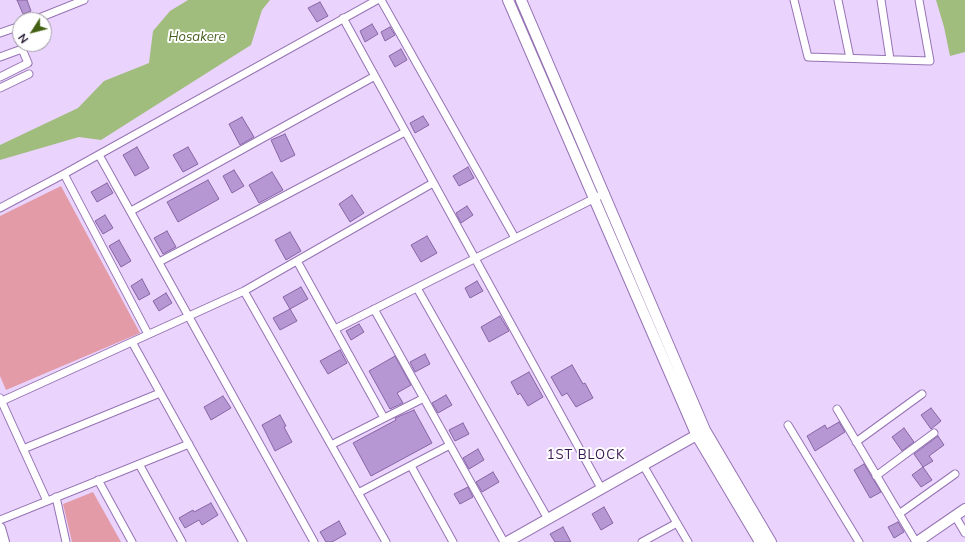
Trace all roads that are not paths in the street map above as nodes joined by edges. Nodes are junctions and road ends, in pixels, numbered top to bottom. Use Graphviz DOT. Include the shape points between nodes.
graph roads {
  1 [pos="84,0"];
  2 [pos="377,0"];
  3 [pos="381,0"];
  4 [pos="508,0"];
  5 [pos="521,0"];
  6 [pos="794,0"];
  7 [pos="838,0"];
  8 [pos="881,0"];
  9 [pos="919,0"];
  10 [pos="75,2"];
  11 [pos="52,12"];
  12 [pos="343,18"];
  13 [pos="12,29"];
  14 [pos="0,33"];
  15 [pos="0,57"];
  16 [pos="850,58"];
  17 [pos="890,59"];
  18 [pos="29,74"];
  19 [pos="374,76"];
  20 [pos="0,77"];
  21 [pos="0,88"];
  22 [pos="405,132"];
  23 [pos="99,155"];
  24 [pos="64,174"];
  25 [pos="433,183"];
  26 [pos="605,193"];
  27 [pos="593,199"];
  28 [pos="0,208"];
  29 [pos="130,211"];
  30 [pos="515,238"];
  31 [pos="475,258"];
  32 [pos="298,261"];
  33 [pos="159,262"];
  34 [pos="417,288"];
  35 [pos="244,291"];
  36 [pos="374,309"];
  37 [pos="188,316"];
  38 [pos="335,329"];
  39 [pos="148,334"];
  40 [pos="132,342"];
  41 [pos="160,393"];
  42 [pos="922,394"];
  43 [pos="424,398"];
  44 [pos="1,399"];
  45 [pos="837,409"];
  46 [pos="384,418"];
  47 [pos="788,425"];
  48 [pos="701,433"];
  49 [pos="934,433"];
  50 [pos="856,442"];
  51 [pos="189,444"];
  52 [pos="331,445"];
  53 [pos="450,445"];
  54 [pos="23,449"];
  55 [pos="139,464"];
  56 [pos="643,464"];
  57 [pos="411,466"];
  58 [pos="955,474"];
  59 [pos="876,476"];
  60 [pos="98,480"];
  61 [pos="601,488"];
  62 [pos="358,493"];
  63 [pos="56,497"];
  64 [pos="47,501"];
  65 [pos="965,509"];
  66 [pos="899,514"];
  67 [pos="956,516"];
  68 [pos="548,519"];
  69 [pos="0,520"];
  70 [pos="677,523"];
  71 [pos="0,528"];
  72 [pos="965,533"];
  73 [pos="4,542"];
  74 [pos="66,542"];
  75 [pos="132,542"];
  76 [pos="182,542"];
  77 [pos="243,542"];
  78 [pos="314,542"];
  79 [pos="386,542"];
  80 [pos="453,542"];
  81 [pos="504,542"];
  82 [pos="507,542"];
  83 [pos="642,542"];
  84 [pos="688,542"];
  85 [pos="760,542"];
  86 [pos="771,542"];
  87 [pos="859,542"];
  88 [pos="916,542"];
  1 -- 10 [label="street"];
  2 -- 12 [label="street"];
  3 -- 30 [label="street"];
  4 -- 27 [label="street"];
  5 -- 26 [label="street"];
  6 -- 16 [label="street" via="808,57"];
  7 -- 16 [label="street"];
  8 -- 17 [label="street"];
  9 -- 17 [label="street" via="930,61"];
  10 -- 11 [label="street"];
  12 -- 19 [label="street"];
  12 -- 23 [label="street"];
  13 -- 14 [label="street"];
  15 -- 20 [label="street" via="22,49 28,63"];
  16 -- 17 [label="street"];
  18 -- 21 [label="street"];
  19 -- 22 [label="street"];
  19 -- 29 [label="street"];
  22 -- 25 [label="street"];
  22 -- 33 [label="street"];
  23 -- 24 [label="street"];
  23 -- 29 [label="street"];
  24 -- 28 [label="street"];
  24 -- 39 [label="street"];
  25 -- 31 [label="street"];
  25 -- 32 [label="street"];
  26 -- 27 [label="street"];
  26 -- 48 [label="street"];
  27 -- 30 [label="street"];
  27 -- 48 [label="street"];
  29 -- 33 [label="street"];
  30 -- 31 [label="street"];
  31 -- 34 [label="street"];
  31 -- 61 [label="street"];
  32 -- 35 [label="street"];
  32 -- 38 [label="street"];
  33 -- 37 [label="street"];
  34 -- 36 [label="street"];
  34 -- 68 [label="street"];
  35 -- 37 [label="street"];
  35 -- 52 [label="street"];
  36 -- 38 [label="street"];
  36 -- 43 [label="street"];
  37 -- 39 [label="street"];
  37 -- 78 [label="street"];
  38 -- 46 [label="street"];
  39 -- 40 [label="street"];
  40 -- 41 [label="street"];
  40 -- 44 [label="street"];
  41 -- 51 [label="street"];
  41 -- 54 [label="street"];
  42 -- 50 [label="street"];
  43 -- 46 [label="street"];
  43 -- 53 [label="street"];
  44 -- 54 [label="street"];
  45 -- 50 [label="street"];
  46 -- 52 [label="street"];
  47 -- 87 [label="street"];
  48 -- 56 [label="street"];
  48 -- 85 [label="street"];
  48 -- 86 [label="street"];
  49 -- 59 [label="street"];
  50 -- 59 [label="street"];
  51 -- 55 [label="street"];
  51 -- 77 [label="street"];
  52 -- 62 [label="street"];
  53 -- 57 [label="street"];
  53 -- 81 [label="street"];
  54 -- 64 [label="street"];
  55 -- 60 [label="street"];
  55 -- 76 [label="street"];
  56 -- 61 [label="street"];
  56 -- 70 [label="street"];
  57 -- 62 [label="street"];
  57 -- 80 [label="street"];
  58 -- 66 [label="street"];
  59 -- 66 [label="street"];
  60 -- 63 [label="street"];
  60 -- 75 [label="street"];
  61 -- 68 [label="street"];
  62 -- 79 [label="street"];
  63 -- 64 [label="street"];
  63 -- 74 [label="street"];
  64 -- 69 [label="street"];
  65 -- 67 [label="street"];
  66 -- 88 [label="street"];
  67 -- 72 [label="street"];
  67 -- 88 [label="street"];
  68 -- 82 [label="street"];
  70 -- 83 [label="street"];
  70 -- 84 [label="street"];
  71 -- 73 [label="street"];
}
